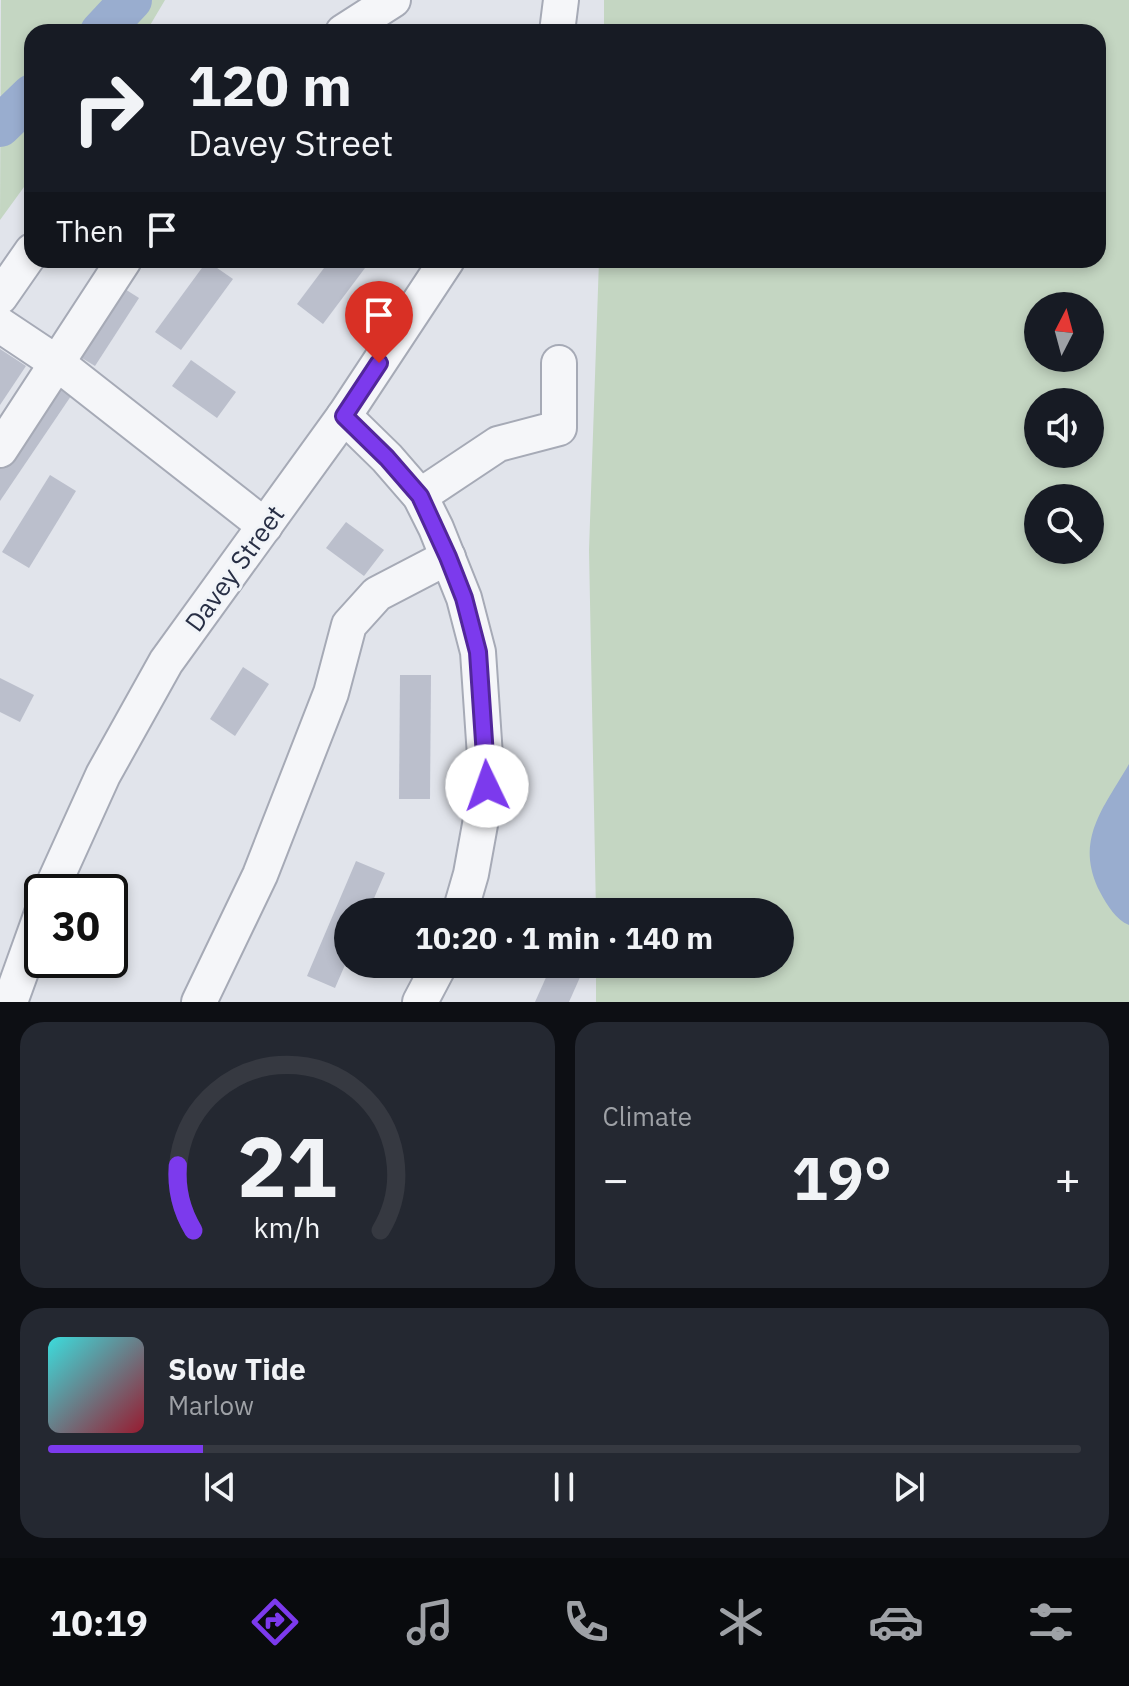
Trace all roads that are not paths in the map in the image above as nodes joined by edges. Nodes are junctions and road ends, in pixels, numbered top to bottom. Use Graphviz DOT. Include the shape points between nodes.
graph roads {
  1 [pos="393,0"];
  2 [pos="561,0"];
  3 [pos="356,24"];
  4 [pos="558,24"];
  5 [pos="24,262"];
  6 [pos="119,268"];
  7 [pos="442,268"];
  8 [pos="0,297"];
  9 [pos="0,325"];
  10 [pos="57,363"];
  11 [pos="559,363"];
  12 [pos="344,416"];
  13 [pos="0,450"];
  14 [pos="420,496"];
  15 [pos="265,526"];
  16 [pos="448,557"];
  17 [pos="58,874"];
  18 [pos="464,898"];
  19 [pos="24,963"];
  20 [pos="433,978"];
  21 [pos="10,1002"];
  22 [pos="199,1002"];
  23 [pos="420,1002"];
  1 -- 3 [label="street"];
  2 -- 4 [label="street"];
  5 -- 8 [label="street"];
  6 -- 10 [label="street"];
  7 -- 12 [label="street, Davey Street"];
  9 -- 10 [label="street"];
  10 -- 13 [label="street"];
  10 -- 15 [label="street"];
  11 -- 14 [label="street" via="559,428 498,444"];
  12 -- 14 [label="street"];
  12 -- 15 [label="street, Davey Street"];
  14 -- 16 [label="street"];
  15 -- 17 [label="street, Davey Street" via="166,662 103,775"];
  16 -- 18 [label="street" via="478,652 487,786"];
  16 -- 22 [label="street" via="377,594 349,625 331,693 260,875"];
  19 -- 21 [label="street"];
  20 -- 23 [label="street"];
}
